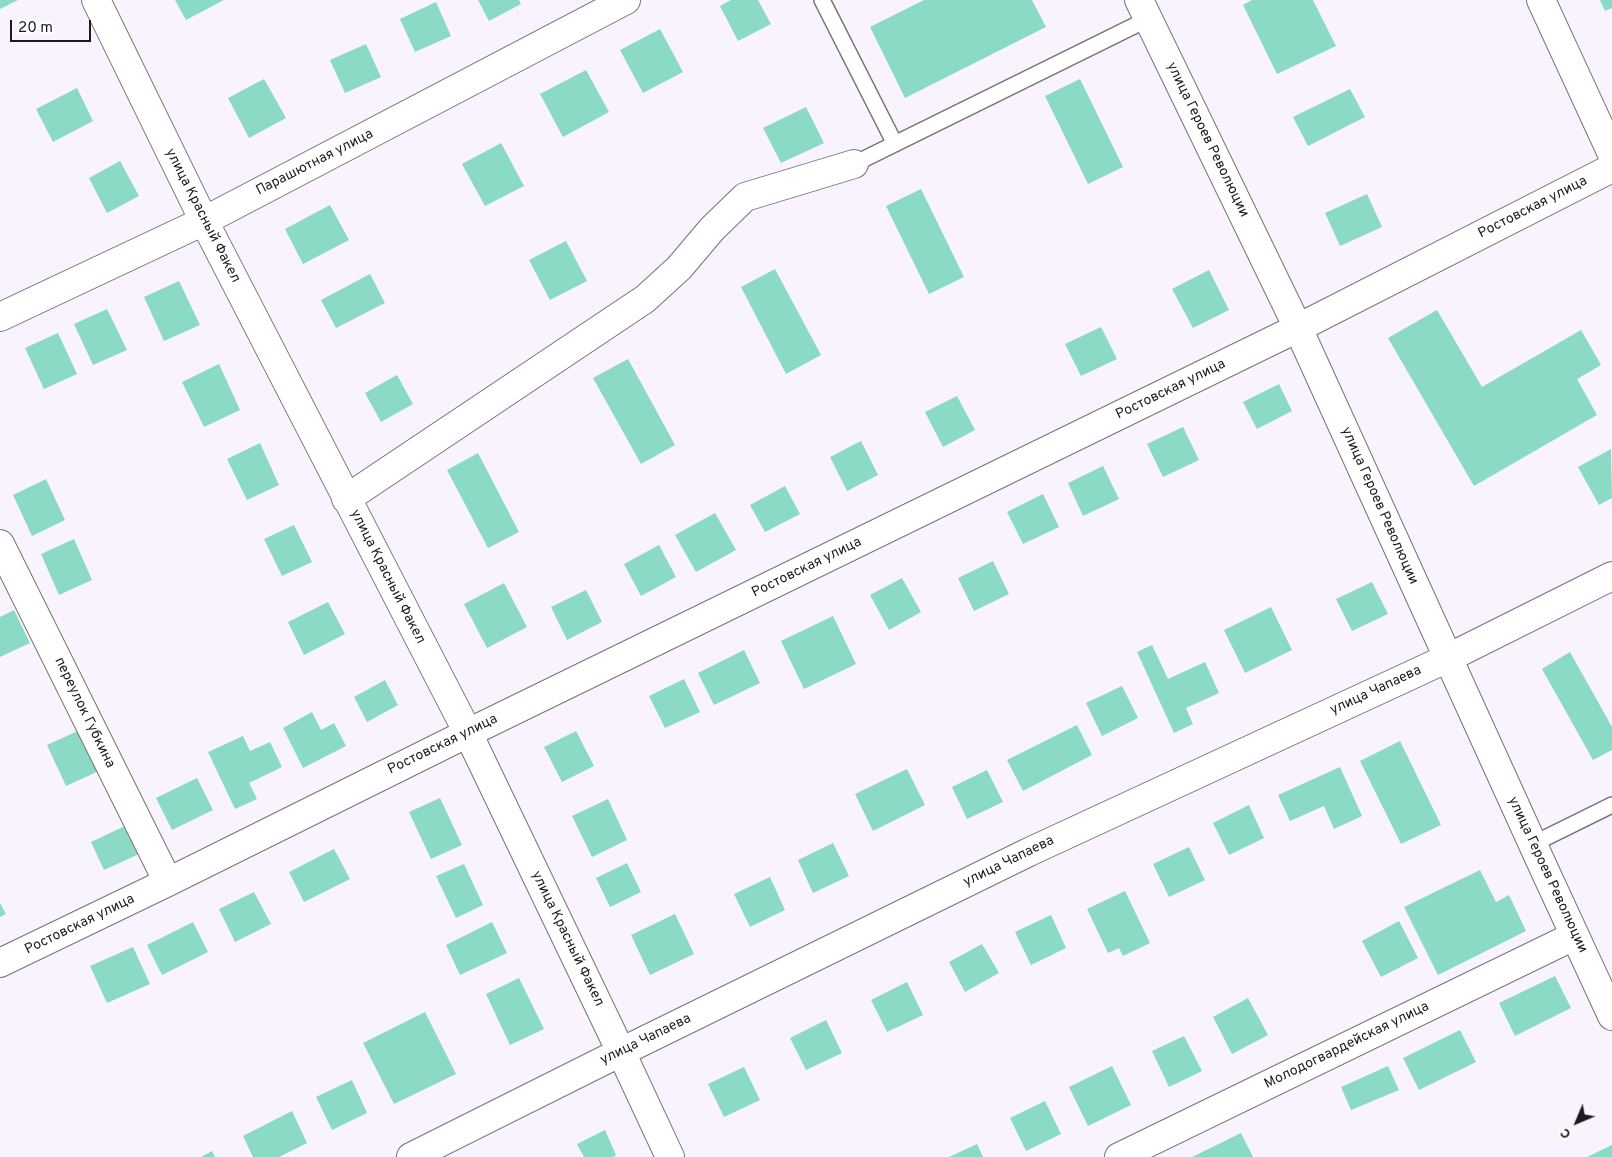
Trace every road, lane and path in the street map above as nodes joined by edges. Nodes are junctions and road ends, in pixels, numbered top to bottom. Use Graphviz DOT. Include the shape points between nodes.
graph roads {
  1 [pos="96,0"];
  2 [pos="626,0"];
  3 [pos="822,0"];
  4 [pos="1541,0"];
  5 [pos="1144,10"];
  6 [pos="895,144"];
  7 [pos="1612,154"];
  8 [pos="854,164"];
  9 [pos="1612,168"];
  10 [pos="204,221"];
  11 [pos="0,317"];
  12 [pos="1298,328"];
  13 [pos="346,499"];
  14 [pos="0,544"];
  15 [pos="1612,576"];
  16 [pos="1448,658"];
  17 [pos="468,733"];
  18 [pos="1612,804"];
  19 [pos="1533,844"];
  20 [pos="168,882"];
  21 [pos="1574,936"];
  22 [pos="0,964"];
  23 [pos="1612,1016"];
  24 [pos="621,1052"];
  25 [pos="411,1157"];
  26 [pos="670,1157"];
  27 [pos="1119,1157"];
  1 -- 10 [label="street, улица Красный Факел"];
  2 -- 10 [label="street, Парашютная улица"];
  3 -- 6 [label="lane"];
  4 -- 7 [label="street"];
  5 -- 6 [label="lane"];
  5 -- 12 [label="street, улица Героев Революции"];
  6 -- 8 [label="lane"];
  8 -- 13 [label="street" via="745,197 679,268 645,299"];
  9 -- 12 [label="street, Ростовская улица"];
  10 -- 11 [label="street, Парашютная улица"];
  10 -- 13 [label="street, улица Красный Факел"];
  12 -- 16 [label="street, улица Героев Революции"];
  12 -- 17 [label="street, Ростовская улица"];
  13 -- 17 [label="street, улица Красный Факел"];
  14 -- 20 [label="street, переулок Губкина"];
  15 -- 16 [label="street, улица Чапаева"];
  16 -- 19 [label="street, улица Героев Революции"];
  16 -- 24 [label="street, улица Чапаева" via="1029,852"];
  17 -- 20 [label="street, Ростовская улица"];
  17 -- 24 [label="street, улица Красный Факел"];
  18 -- 19 [label="lane"];
  19 -- 21 [label="street, улица Героев Революции"];
  20 -- 22 [label="street, Ростовская улица"];
  21 -- 23 [label="street, улица Героев Революции"];
  21 -- 27 [label="street, Молодогвардейская улица"];
  24 -- 25 [label="street, улица Чапаева"];
  24 -- 26 [label="street, улица Красный Факел"];
}
